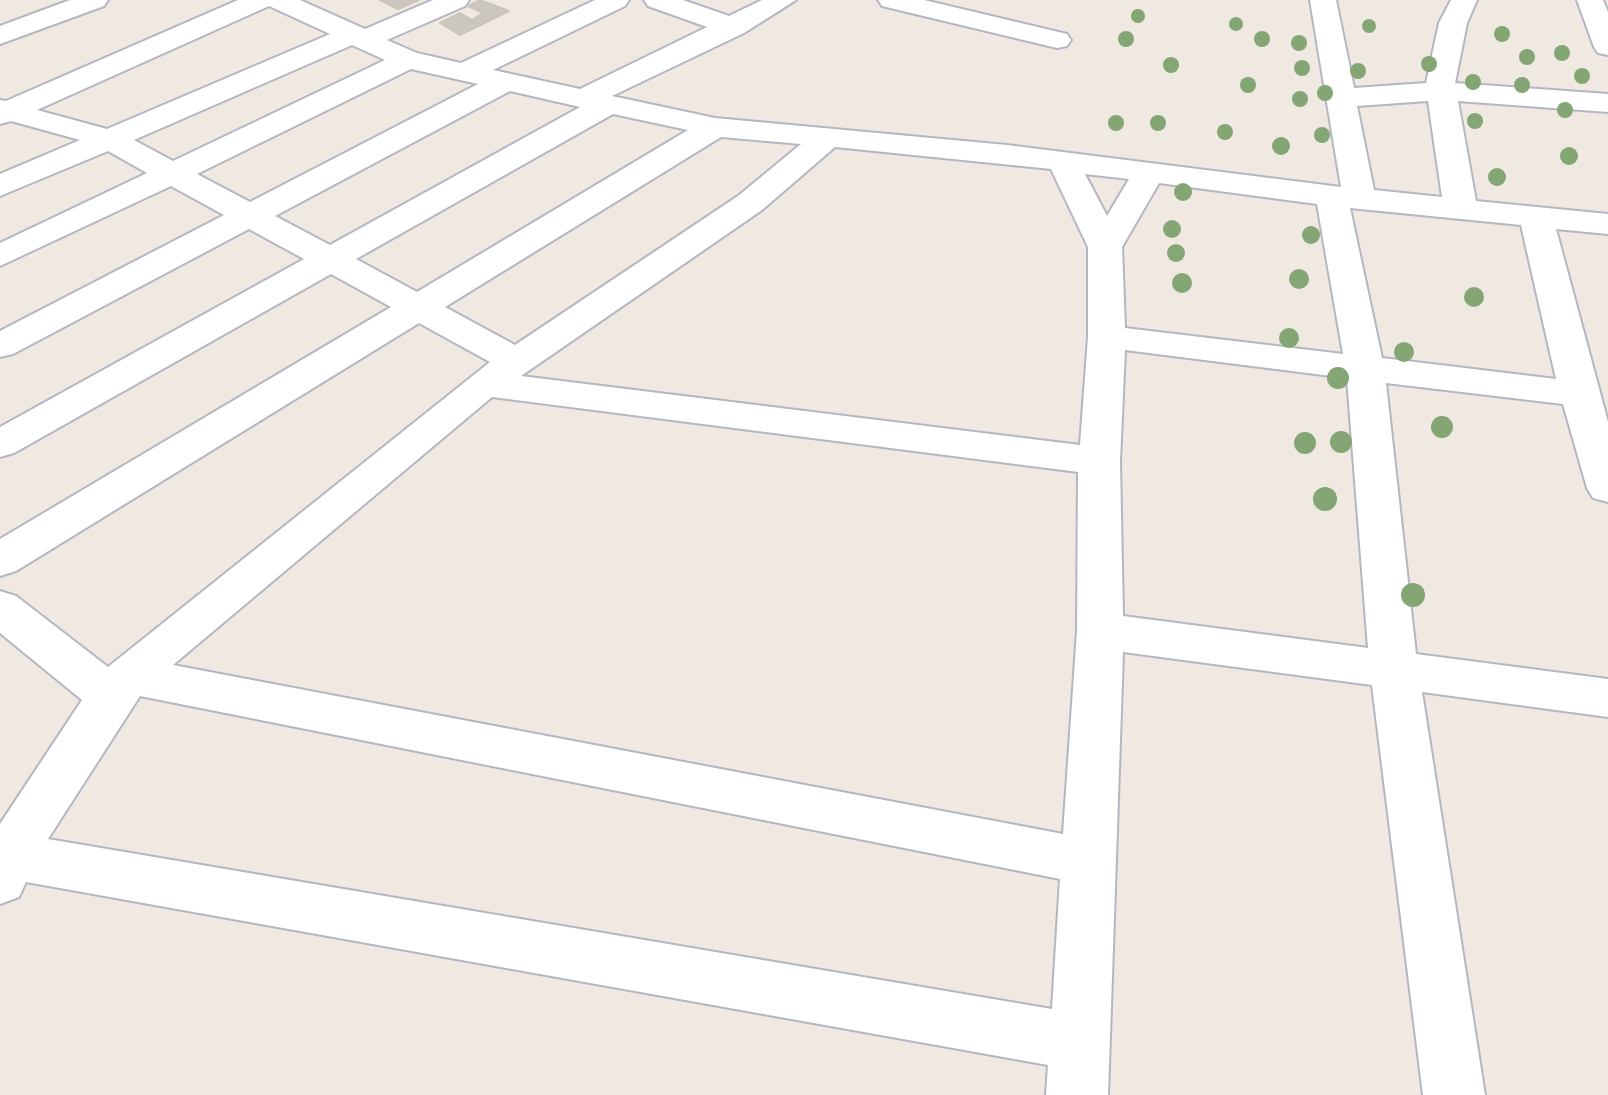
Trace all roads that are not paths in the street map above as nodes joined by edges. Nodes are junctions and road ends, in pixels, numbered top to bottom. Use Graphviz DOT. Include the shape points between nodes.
graph roads {
  1 [pos="95,0"];
  2 [pos="260,0"];
  3 [pos="456,0"];
  4 [pos="616,0"];
  5 [pos="657,0"];
  6 [pos="783,0"];
  7 [pos="891,0"];
  8 [pos="1323,0"];
  9 [pos="1464,0"];
  10 [pos="1590,0"];
  11 [pos="288,1"];
  12 [pos="734,27"];
  13 [pos="0,36"];
  14 [pos="360,36"];
  15 [pos="1057,40"];
  16 [pos="1608,47"];
  17 [pos="408,60"];
  18 [pos="463,73"];
  19 [pos="503,83"];
  20 [pos="1444,91"];
  21 [pos="1343,98"];
  22 [pos="594,102"];
  23 [pos="1608,103"];
  24 [pos="2,112"];
  25 [pos="715,127"];
  26 [pos="109,139"];
  27 [pos="825,140"];
  28 [pos="1063,161"];
  29 [pos="171,173"];
  30 [pos="1148,174"];
  31 [pos="0,186"];
  32 [pos="1346,198"];
  33 [pos="1461,211"];
  34 [pos="253,216"];
  35 [pos="1536,218"];
  36 [pos="1608,224"];
  37 [pos="1105,247"];
  38 [pos="0,256"];
  39 [pos="333,260"];
  40 [pos="416,307"];
  41 [pos="1107,337"];
  42 [pos="0,346"];
  43 [pos="1365,369"];
  44 [pos="501,373"];
  45 [pos="1587,385"];
  46 [pos="0,444"];
  47 [pos="1099,461"];
  48 [pos="1608,488"];
  49 [pos="0,560"];
  50 [pos="0,608"];
  51 [pos="1100,631"];
  52 [pos="1394,669"];
  53 [pos="120,685"];
  54 [pos="1608,698"];
  55 [pos="1090,862"];
  56 [pos="2,874"];
  57 [pos="1079,1069"];
  58 [pos="1454,1095"];
  1 -- 13 [label="street"];
  2 -- 24 [label="street"];
  3 -- 14 [label="street"];
  4 -- 18 [label="street"];
  5 -- 12 [label="street"];
  6 -- 12 [label="street"];
  7 -- 15 [label="street"];
  8 -- 21 [label="street"];
  9 -- 20 [label="street" via="1443,63"];
  10 -- 16 [label="street"];
  11 -- 14 [label="street"];
  12 -- 22 [label="street"];
  14 -- 17 [label="street"];
  14 -- 26 [label="street"];
  17 -- 18 [label="street"];
  17 -- 29 [label="street"];
  18 -- 19 [label="street"];
  19 -- 22 [label="street"];
  19 -- 34 [label="street"];
  20 -- 21 [label="street"];
  20 -- 23 [label="street"];
  20 -- 33 [label="street"];
  21 -- 32 [label="street"];
  22 -- 25 [label="street"];
  22 -- 39 [label="street"];
  24 -- 26 [label="street"];
  25 -- 27 [label="street"];
  25 -- 40 [label="street"];
  26 -- 29 [label="street"];
  26 -- 31 [label="street"];
  27 -- 28 [label="street"];
  27 -- 44 [label="street" via="750,203"];
  28 -- 30 [label="street"];
  28 -- 37 [label="street"];
  29 -- 34 [label="street"];
  29 -- 38 [label="street"];
  30 -- 32 [label="street"];
  30 -- 37 [label="street"];
  32 -- 33 [label="street"];
  32 -- 43 [label="street" via="1345,281"];
  33 -- 35 [label="street"];
  34 -- 39 [label="street"];
  34 -- 42 [label="street"];
  35 -- 36 [label="street"];
  35 -- 45 [label="street"];
  37 -- 41 [label="street"];
  39 -- 40 [label="street"];
  39 -- 46 [label="street"];
  40 -- 44 [label="street"];
  40 -- 49 [label="street"];
  41 -- 43 [label="street"];
  41 -- 47 [label="street"];
  43 -- 45 [label="street"];
  43 -- 52 [label="street"];
  44 -- 47 [label="street"];
  44 -- 53 [label="street" via="277,550"];
  45 -- 48 [label="street"];
  47 -- 51 [label="street"];
  50 -- 53 [label="street"];
  51 -- 52 [label="street"];
  51 -- 55 [label="street"];
  52 -- 54 [label="street"];
  52 -- 58 [label="street"];
  53 -- 55 [label="street"];
  53 -- 56 [label="street"];
  55 -- 57 [label="street"];
  56 -- 57 [label="street"];
}
